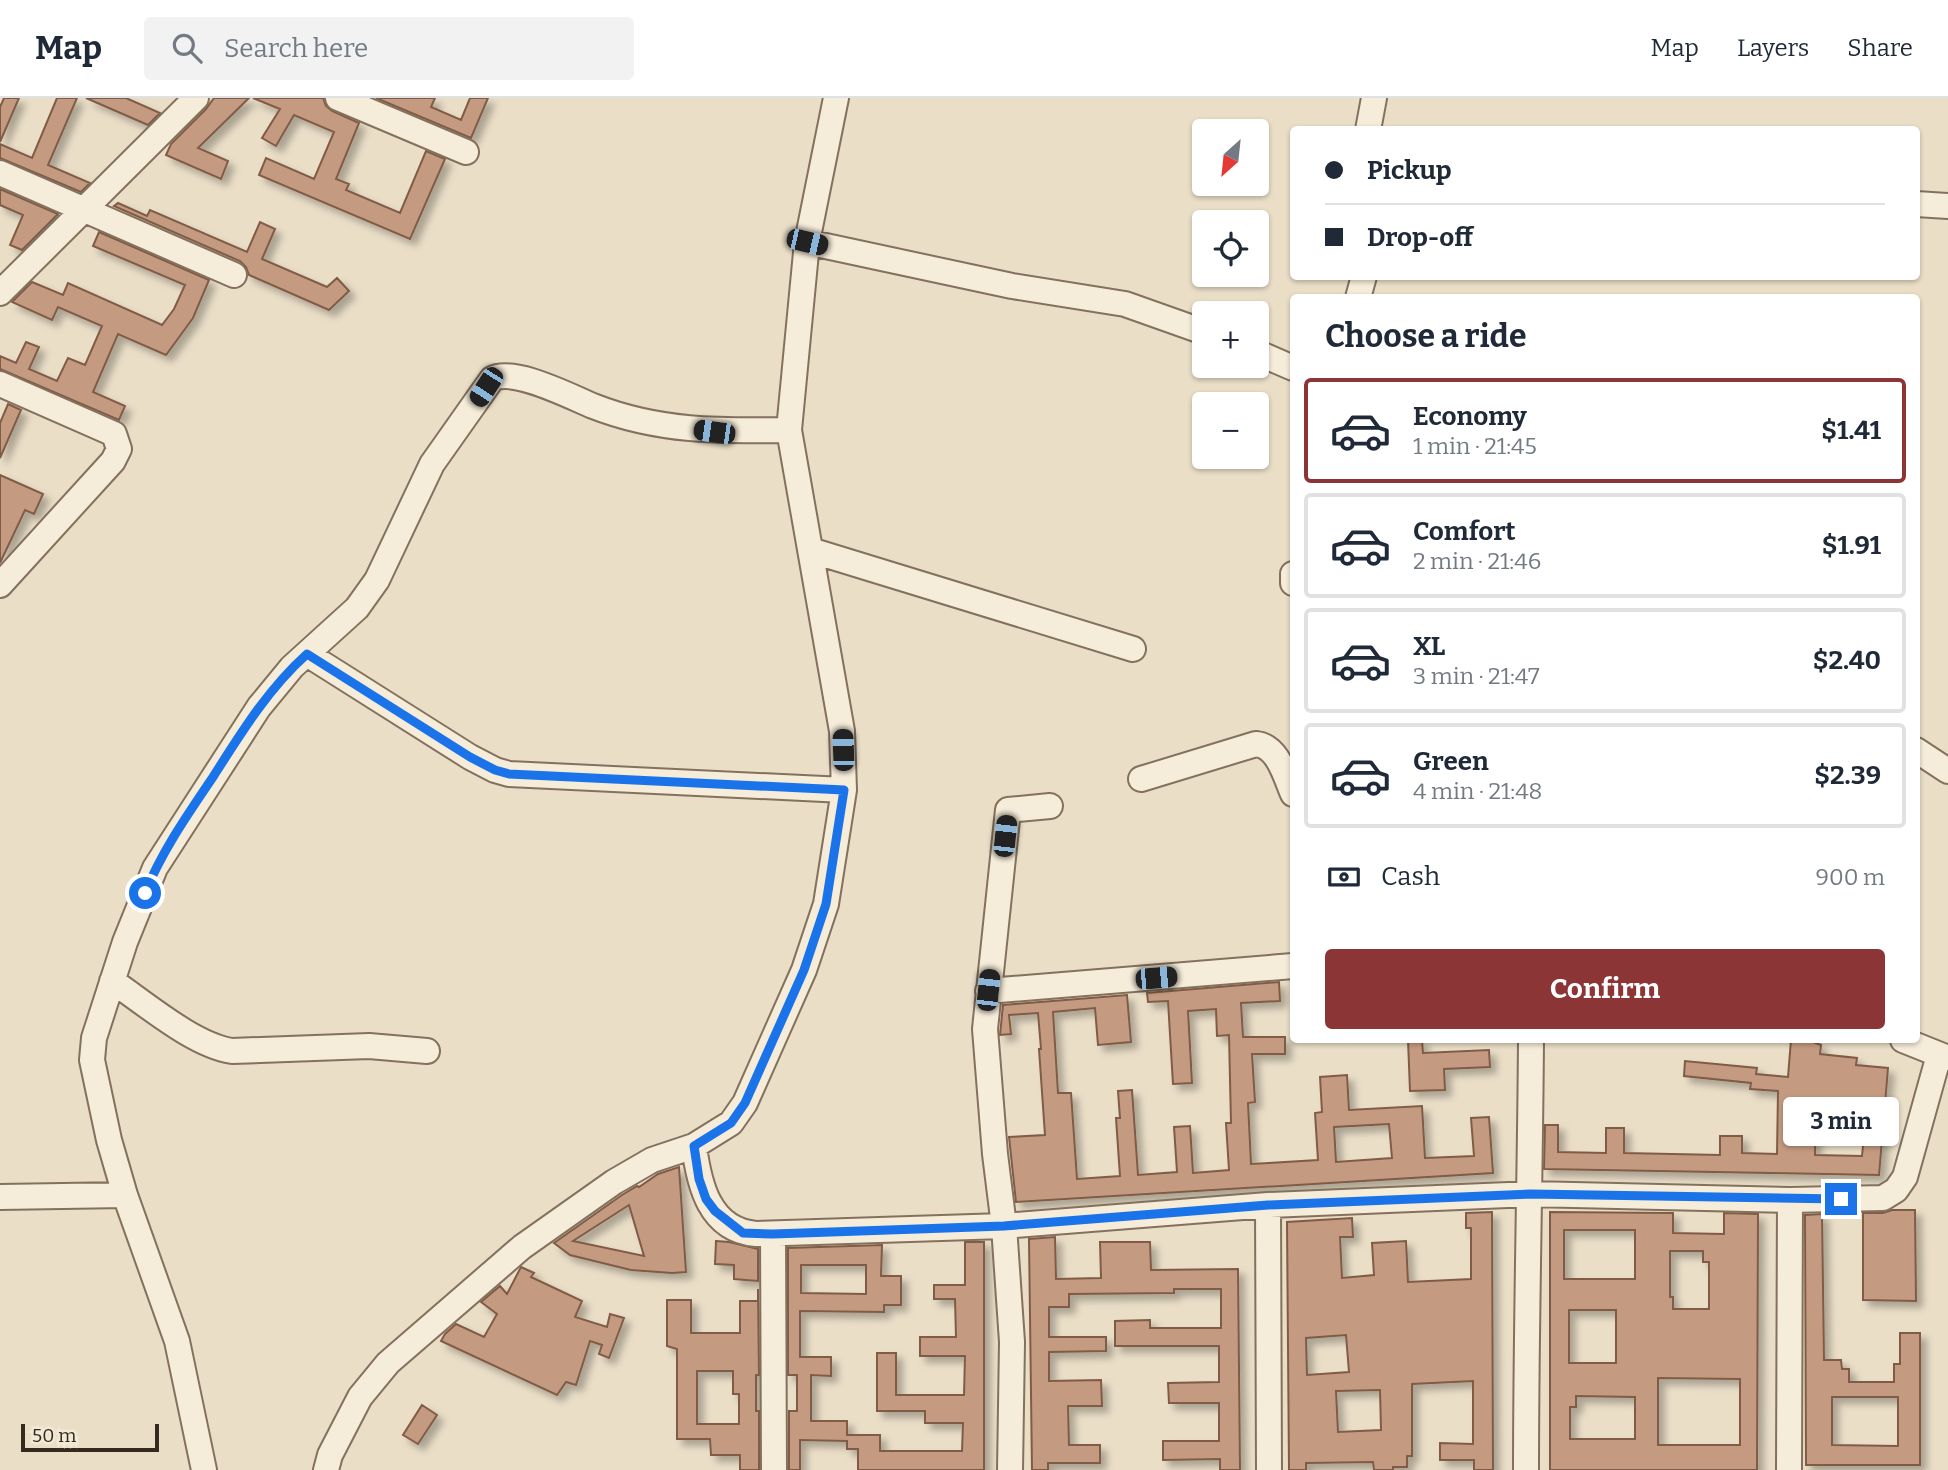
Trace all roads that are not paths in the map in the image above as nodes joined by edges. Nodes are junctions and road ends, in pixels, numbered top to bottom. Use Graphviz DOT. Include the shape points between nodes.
graph roads {
  1 [pos="196,98"];
  2 [pos="338,98"];
  3 [pos="836,98"];
  4 [pos="1374,98"];
  5 [pos="1369,126"];
  6 [pos="466,152"];
  7 [pos="0,173"];
  8 [pos="1920,204"];
  9 [pos="1948,206"];
  10 [pos="83,209"];
  11 [pos="807,242"];
  12 [pos="234,275"];
  13 [pos="0,293"];
  14 [pos="1192,328"];
  15 [pos="1269,358"];
  16 [pos="1290,367"];
  17 [pos="0,384"];
  18 [pos="789,430"];
  19 [pos="810,550"];
  20 [pos="0,585"];
  21 [pos="1133,649"];
  22 [pos="307,654"];
  23 [pos="1920,753"];
  24 [pos="1948,771"];
  25 [pos="1141,779"];
  26 [pos="1290,788"];
  27 [pos="844,790"];
  28 [pos="1050,806"];
  29 [pos="1290,966"];
  30 [pos="112,981"];
  31 [pos="988,990"];
  32 [pos="1531,1043"];
  33 [pos="1911,1043"];
  34 [pos="427,1051"];
  35 [pos="1944,1056"];
  36 [pos="694,1146"];
  37 [pos="1530,1194"];
  38 [pos="125,1195"];
  39 [pos="0,1197"];
  40 [pos="1790,1200"];
  41 [pos="1268,1205"];
  42 [pos="1004,1226"];
  43 [pos="773,1234"];
  44 [pos="204,1470"];
  45 [pos="326,1470"];
  46 [pos="774,1470"];
  47 [pos="1010,1470"];
  48 [pos="1269,1470"];
  49 [pos="1526,1470"];
  50 [pos="1789,1470"];
  1 -- 10 [label="street"];
  2 -- 6 [label="street"];
  3 -- 11 [label="street"];
  4 -- 5 [label="street"];
  7 -- 10 [label="street"];
  8 -- 9 [label="street"];
  10 -- 12 [label="street"];
  10 -- 13 [label="street"];
  11 -- 14 [label="street" via="1012,286 1125,304"];
  11 -- 18 [label="street"];
  15 -- 16 [label="street"];
  17 -- 20 [label="street" via="114,433 119,449"];
  18 -- 19 [label="street"];
  18 -- 22 [label="street" via="714,432 654,424 618,416 520,377 496,377 432,464 377,580 357,608"];
  19 -- 21 [label="street"];
  19 -- 27 [label="street" via="842,731"];
  22 -- 27 [label="street" via="470,757 509,774"];
  22 -- 30 [label="street" via="259,707 155,868"];
  23 -- 24 [label="street"];
  25 -- 26 [label="street" via="1256,744 1274,753"];
  27 -- 36 [label="street" via="826,904 804,970 745,1103 731,1123"];
  28 -- 31 [label="street" via="1007,810"];
  29 -- 31 [label="street"];
  30 -- 34 [label="street" via="195,1037 221,1049 369,1046"];
  30 -- 38 [label="street" via="92,1060"];
  31 -- 42 [label="street" via="985,1029"];
  32 -- 37 [label="street"];
  33 -- 35 [label="street"];
  35 -- 40 [label="street" via="1905,1177 1896,1190 1883,1198"];
  36 -- 43 [label="street" via="699,1179 715,1211 743,1233"];
  36 -- 45 [label="street" via="652,1160 522,1247 388,1363 360,1397"];
  37 -- 40 [label="street"];
  37 -- 41 [label="street"];
  37 -- 49 [label="street"];
  38 -- 39 [label="street"];
  38 -- 44 [label="street" via="177,1341"];
  40 -- 50 [label="street"];
  41 -- 42 [label="street"];
  41 -- 48 [label="street"];
  42 -- 43 [label="street"];
  42 -- 47 [label="street" via="1012,1342"];
  43 -- 46 [label="street"];
}
